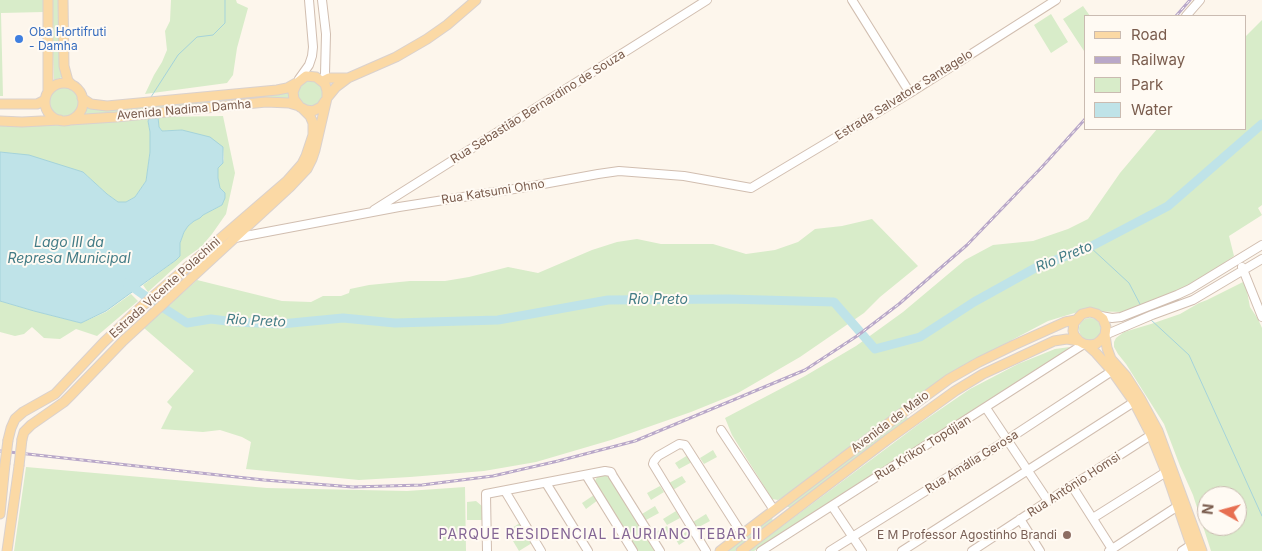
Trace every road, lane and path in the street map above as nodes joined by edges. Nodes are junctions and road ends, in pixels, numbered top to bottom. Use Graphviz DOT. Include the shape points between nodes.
graph roads {
  1 [pos="48,0"];
  2 [pos="63,0"];
  3 [pos="309,0"];
  4 [pos="322,0"];
  5 [pos="476,0"];
  6 [pos="707,0"];
  7 [pos="852,0"];
  8 [pos="1056,0"];
  9 [pos="1200,0"];
  10 [pos="1187,15"];
  11 [pos="326,78"];
  12 [pos="348,78"];
  13 [pos="298,81"];
  14 [pos="72,84"];
  15 [pos="910,93"];
  16 [pos="47,96"];
  17 [pos="82,98"];
  18 [pos="326,100"];
  19 [pos="0,104"];
  20 [pos="301,107"];
  21 [pos="65,120"];
  22 [pos="0,121"];
  23 [pos="751,188"];
  24 [pos="369,213"];
  25 [pos="236,238"];
  26 [pos="1262,245"];
  27 [pos="1262,259"];
  28 [pos="1239,260"];
  29 [pos="1244,270"];
  30 [pos="1151,311"];
  31 [pos="1261,313"];
  32 [pos="1100,316"];
  33 [pos="1076,320"];
  34 [pos="1105,335"];
  35 [pos="1083,343"];
  36 [pos="1112,371"];
  37 [pos="1134,402"];
  38 [pos="986,408"];
  39 [pos="721,430"];
  40 [pos="1151,435"];
  41 [pos="1007,440"];
  42 [pos="3,469"];
  43 [pos="1027,470"];
  44 [pos="1166,472"];
  45 [pos="596,473"];
  46 [pos="586,475"];
  47 [pos="546,483"];
  48 [pos="593,486"];
  49 [pos="1072,486"];
  50 [pos="505,491"];
  51 [pos="1048,501"];
  52 [pos="1184,501"];
  53 [pos="832,506"];
  54 [pos="778,507"];
  55 [pos="1177,508"];
  56 [pos="792,513"];
  57 [pos="0,514"];
  58 [pos="1093,518"];
  59 [pos="1020,519"];
  60 [pos="774,526"];
  61 [pos="742,534"];
  62 [pos="852,537"];
  63 [pos="486,540"];
  64 [pos="5,546"];
  65 [pos="1192,548"];
  66 [pos="1111,550"];
  67 [pos="487,551"];
  68 [pos="493,551"];
  69 [pos="541,551"];
  70 [pos="588,551"];
  71 [pos="633,551"];
  72 [pos="660,551"];
  73 [pos="706,551"];
  74 [pos="720,551"];
  75 [pos="742,551"];
  76 [pos="762,551"];
  77 [pos="830,551"];
  78 [pos="862,551"];
  79 [pos="902,551"];
  80 [pos="972,551"];
  81 [pos="1040,551"];
  82 [pos="1182,551"];
  83 [pos="1202,551"];
  1 -- 16 [label="main road"];
  2 -- 14 [label="main road" via="64,66"];
  3 -- 13 [label="street" via="314,47 309,64"];
  4 -- 11 [label="street"];
  5 -- 12 [label="main road" via="447,25 406,52"];
  6 -- 24 [label="street, Rua Sebastião Bernardino de Souza"];
  7 -- 15 [label="street"];
  8 -- 15 [label="street, Estrada Salvatore Santagelo"];
  9 -- 10 [label="street"];
  11 -- 12 [label="main road"];
  11 -- 13 [label="main road" via="306,76"];
  11 -- 18 [label="main road"];
  12 -- 18 [label="main road"];
  13 -- 17 [label="main road, Avenida Nadima Damha" via="277,90 107,106 91,104"];
  13 -- 20 [label="main road" via="293,92"];
  14 -- 16 [label="main road" via="57,85"];
  14 -- 17 [label="main road"];
  15 -- 23 [label="street, Estrada Salvatore Santagelo"];
  16 -- 19 [label="main road" via="37,104"];
  16 -- 21 [label="main road" via="48,111 53,117"];
  17 -- 21 [label="main road" via="80,112"];
  18 -- 20 [label="main road" via="314,111"];
  18 -- 25 [label="main road, Estrada Vicente Polachini" via="315,150 307,169"];
  20 -- 21 [label="main road, Avenida Nadima Damha" via="266,102"];
  20 -- 42 [label="main road, Estrada Vicente Polachini, bridge" via="313,123 310,146 302,164 287,181 141,307 55,394 15,419 10,428"];
  21 -- 22 [label="main road, Avenida Nadima Damha"];
  23 -- 24 [label="street, Rua Katsumi Ohno" via="684,176 619,171"];
  24 -- 25 [label="street, Rua Katsumi Ohno"];
  25 -- 64 [label="main road, Estrada Vicente Polachini, bridge" via="149,316 64,402 24,432"];
  26 -- 28 [label="street"];
  27 -- 29 [label="street"];
  28 -- 29 [label="street"];
  28 -- 30 [label="street"];
  29 -- 30 [label="street" via="1193,300"];
  29 -- 31 [label="street"];
  30 -- 32 [label="street" via="1112,318"];
  30 -- 34 [label="street" via="1136,322"];
  32 -- 33 [label="main road" via="1086,313"];
  32 -- 34 [label="main road" via="1105,323"];
  33 -- 35 [label="main road" via="1073,327 1076,338"];
  33 -- 54 [label="main road, Avenida de Maio" via="1065,322 949,379"];
  34 -- 35 [label="main road" via="1093,345"];
  34 -- 52 [label="main road" via="1112,360 1126,376 1158,430"];
  35 -- 36 [label="main road"];
  35 -- 38 [label="street, Rua Krikor Topdjian"];
  35 -- 56 [label="main road, Avenida de Maio" via="1067,339 1054,341 983,374 955,391"];
  36 -- 37 [label="main road"];
  36 -- 41 [label="street, Rua Amália Gerosa"];
  37 -- 40 [label="main road"];
  37 -- 43 [label="street"];
  38 -- 41 [label="street"];
  38 -- 53 [label="street, Rua Krikor Topdjian"];
  39 -- 54 [label="street"];
  40 -- 44 [label="main road"];
  40 -- 49 [label="street, Rua Antônio Homsi"];
  41 -- 43 [label="street"];
  41 -- 62 [label="street, Rua Amália Gerosa"];
  42 -- 57 [label="main road, Estrada Vicente Polachini"];
  43 -- 51 [label="street"];
  43 -- 79 [label="street"];
  44 -- 55 [label="main road"];
  44 -- 58 [label="street"];
  45 -- 46 [label="street"];
  45 -- 48 [label="street"];
  45 -- 72 [label="street" via="608,471 614,476"];
  46 -- 47 [label="street"];
  46 -- 48 [label="street"];
  47 -- 50 [label="street"];
  47 -- 70 [label="street"];
  48 -- 71 [label="street"];
  49 -- 51 [label="street, Rua Antônio Homsi"];
  49 -- 58 [label="street"];
  50 -- 63 [label="street" via="486,494"];
  50 -- 69 [label="street"];
  51 -- 59 [label="street, Rua Antônio Homsi"];
  52 -- 55 [label="street"];
  52 -- 83 [label="main road"];
  53 -- 62 [label="street"];
  53 -- 76 [label="street, Rua Krikor Topdjian"];
  54 -- 56 [label="main road"];
  54 -- 60 [label="main road"];
  54 -- 61 [label="main road, Avenida de Maio"];
  55 -- 65 [label="main road"];
  55 -- 66 [label="street"];
  56 -- 60 [label="main road, Avenida de Maio"];
  58 -- 66 [label="street"];
  59 -- 80 [label="street, Rua Antônio Homsi"];
  59 -- 81 [label="street"];
  60 -- 75 [label="main road, Avenida de Maio"];
  61 -- 73 [label="street" via="684,445 678,444 658,456 654,468"];
  61 -- 74 [label="main road, Avenida de Maio"];
  62 -- 77 [label="street, Rua Amália Gerosa"];
  62 -- 78 [label="street"];
  63 -- 67 [label="street"];
  63 -- 68 [label="street"];
  65 -- 82 [label="street"];
}
